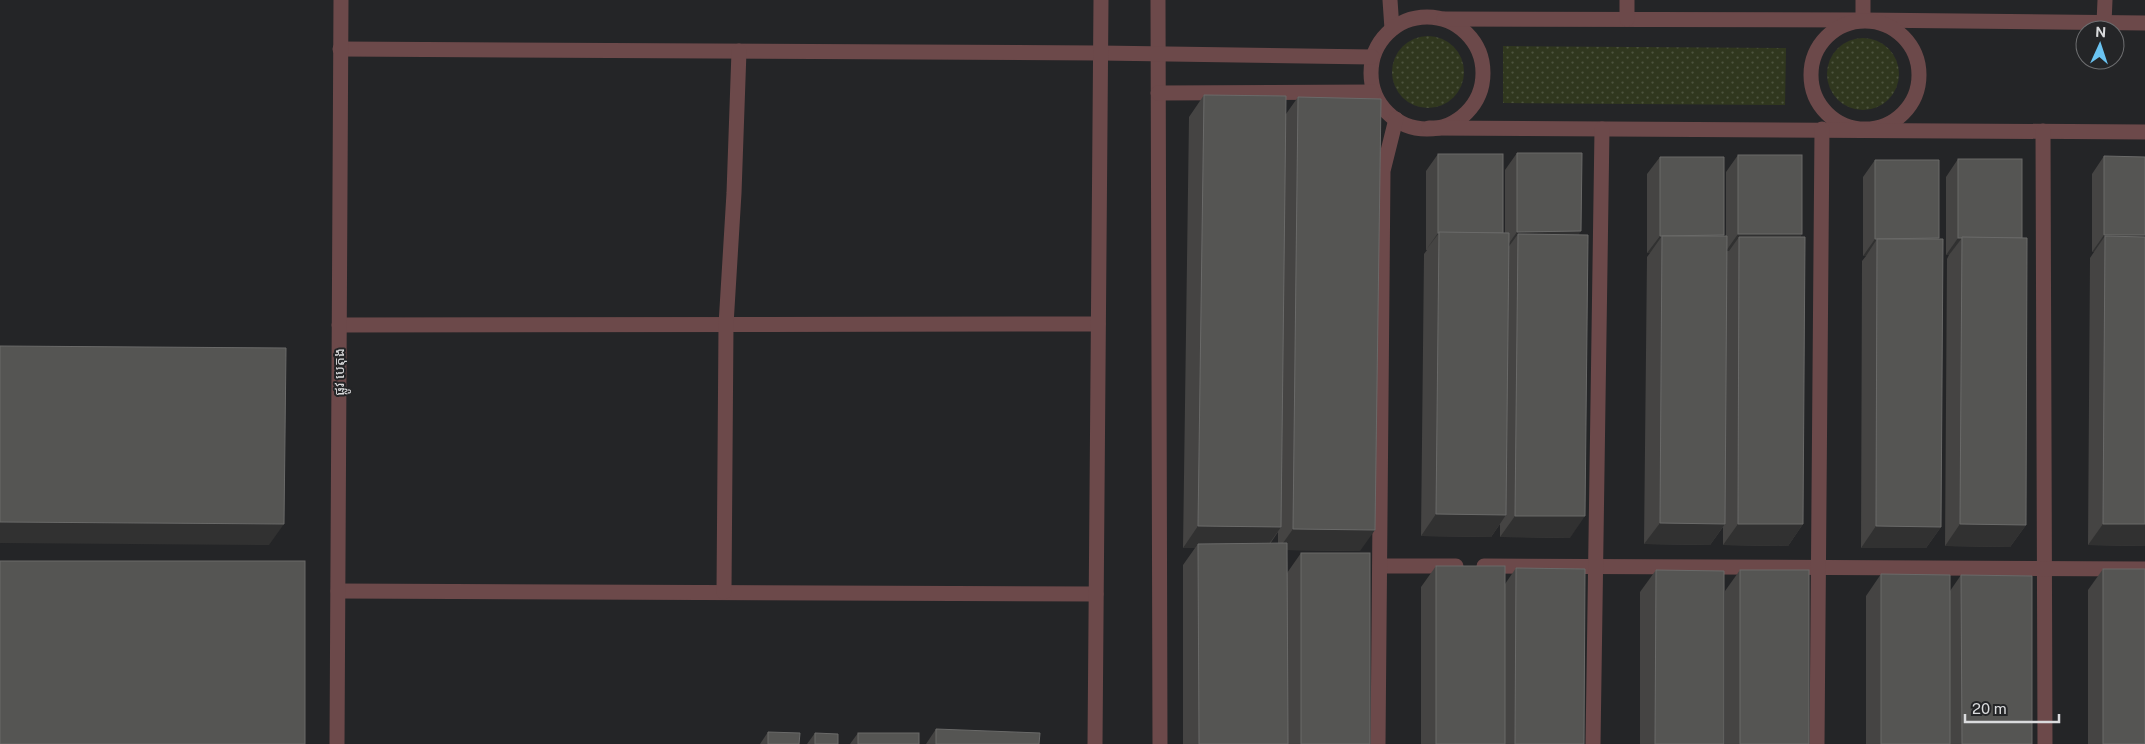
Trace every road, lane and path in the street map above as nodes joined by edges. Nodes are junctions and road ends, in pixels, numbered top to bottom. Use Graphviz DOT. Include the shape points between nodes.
graph roads {
  1 [pos="341,0"];
  2 [pos="1100,0"];
  3 [pos="1158,0"];
  4 [pos="1390,0"];
  5 [pos="1627,0"];
  6 [pos="1863,0"];
  7 [pos="2104,0"];
  8 [pos="1444,19"];
  9 [pos="1627,20"];
  10 [pos="1863,20"];
  11 [pos="2104,20"];
  12 [pos="2075,22"];
  13 [pos="2125,23"];
  14 [pos="2145,23"];
  15 [pos="1392,28"];
  16 [pos="340,49"];
  17 [pos="739,51"];
  18 [pos="1100,53"];
  19 [pos="1158,55"];
  20 [pos="1372,57"];
  21 [pos="1373,92"];
  22 [pos="1158,93"];
  23 [pos="1396,119"];
  24 [pos="1429,128"];
  25 [pos="1602,129"];
  26 [pos="1867,129"];
  27 [pos="1822,130"];
  28 [pos="2043,131"];
  29 [pos="2145,132"];
  30 [pos="1098,324"];
  31 [pos="339,325"];
  32 [pos="726,325"];
  33 [pos="1380,566"];
  34 [pos="1595,567"];
  35 [pos="1818,568"];
  36 [pos="2045,568"];
  37 [pos="2145,569"];
  38 [pos="338,591"];
  39 [pos="724,592"];
  40 [pos="1096,594"];
  41 [pos="337,744"];
  42 [pos="1095,744"];
  43 [pos="1160,744"];
  44 [pos="1378,744"];
  45 [pos="1593,744"];
  46 [pos="1817,744"];
  47 [pos="2045,744"];
  1 -- 16 [label="street, ផ្លូវ បេតុង"];
  2 -- 18 [label="street"];
  3 -- 19 [label="street"];
  4 -- 15 [label="street"];
  5 -- 9 [label="street"];
  6 -- 10 [label="street"];
  7 -- 11 [label="street"];
  8 -- 9 [label="street"];
  8 -- 15 [label="street" via="1425,16"];
  8 -- 24 [label="street" via="1462,28 1475,42 1482,60 1483,80 1477,98 1465,114 1449,124"];
  9 -- 10 [label="street"];
  10 -- 12 [label="street"];
  10 -- 26 [label="street" via="1844,24 1828,34 1816,49 1811,67 1811,86 1818,104 1831,118 1848,127"];
  10 -- 26 [label="street" via="1880,22 1896,29 1908,40 1917,56 1920,72 1918,90 1911,105 1899,118 1884,126"];
  13 -- 14 [label="street"];
  15 -- 20 [label="street"];
  16 -- 17 [label="street"];
  16 -- 31 [label="street, ផ្លូវ បេតុង"];
  17 -- 18 [label="street"];
  17 -- 32 [label="street"];
  18 -- 19 [label="street"];
  18 -- 30 [label="street"];
  19 -- 20 [label="street"];
  19 -- 22 [label="street"];
  20 -- 21 [label="street" via="1370,75"];
  21 -- 22 [label="street"];
  21 -- 23 [label="street" via="1383,108"];
  22 -- 43 [label="street"];
  23 -- 24 [label="street" via="1412,127"];
  23 -- 33 [label="street" via="1383,171"];
  24 -- 25 [label="street"];
  25 -- 27 [label="street"];
  25 -- 34 [label="street"];
  26 -- 27 [label="street"];
  26 -- 28 [label="street"];
  27 -- 35 [label="street"];
  28 -- 29 [label="street"];
  28 -- 36 [label="street"];
  30 -- 32 [label="street"];
  30 -- 40 [label="street"];
  31 -- 32 [label="street"];
  31 -- 38 [label="street, ផ្លូវ បេតុង"];
  32 -- 39 [label="street"];
  33 -- 34 [label="street"];
  33 -- 44 [label="street"];
  34 -- 35 [label="street"];
  34 -- 45 [label="street"];
  35 -- 36 [label="street"];
  35 -- 46 [label="street"];
  36 -- 37 [label="street"];
  36 -- 47 [label="street"];
  38 -- 39 [label="street"];
  38 -- 41 [label="street, ផ្លូវ បេតុង"];
  39 -- 40 [label="street"];
  40 -- 42 [label="street"];
}
